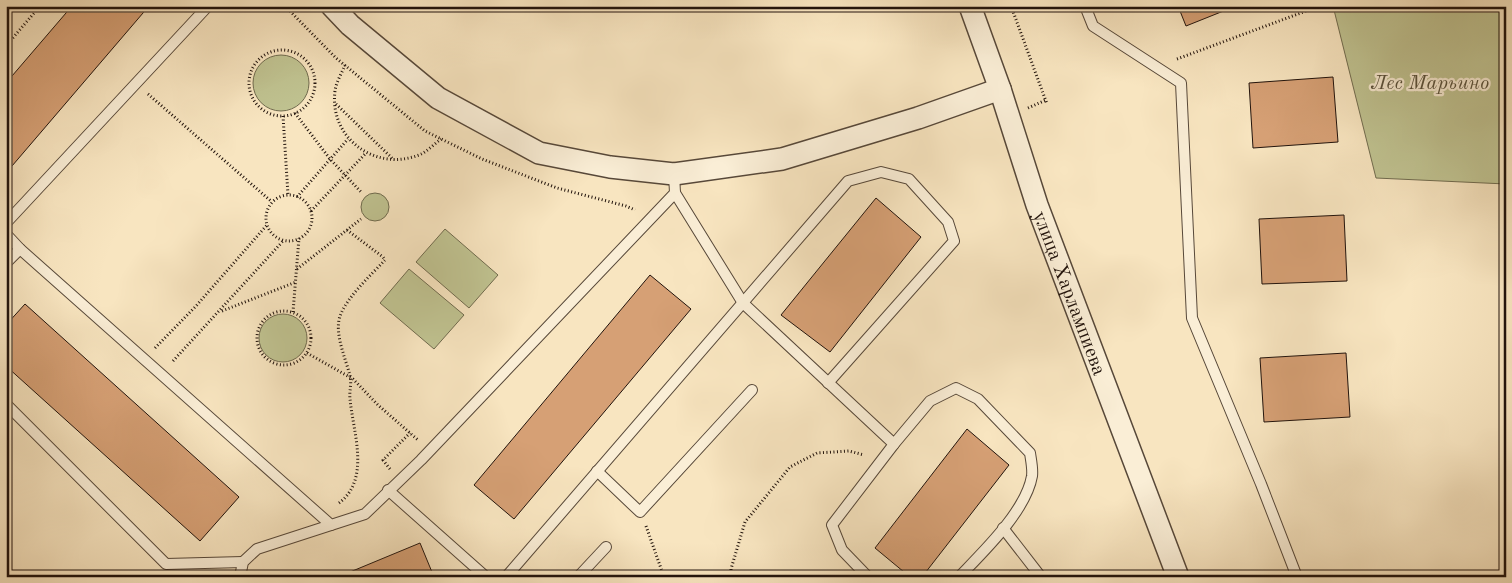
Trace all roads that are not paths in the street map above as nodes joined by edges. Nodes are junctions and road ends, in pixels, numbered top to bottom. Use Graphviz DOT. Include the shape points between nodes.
graph roads {
  1 [pos="208,6"];
  2 [pos="332,6"];
  3 [pos="970,6"];
  4 [pos="1085,6"];
  5 [pos="1000,88"];
  6 [pos="675,183"];
  7 [pos="6,223"];
  8 [pos="6,234"];
  9 [pos="20,249"];
  10 [pos="6,264"];
  11 [pos="742,303"];
  12 [pos="828,383"];
  13 [pos="752,390"];
  14 [pos="6,404"];
  15 [pos="894,444"];
  16 [pos="597,471"];
  17 [pos="388,490"];
  18 [pos="331,525"];
  19 [pos="1003,528"];
  20 [pos="606,547"];
  21 [pos="243,562"];
  22 [pos="240,577"];
  23 [pos="486,577"];
  24 [pos="506,577"];
  25 [pos="578,577"];
  26 [pos="868,577"];
  27 [pos="959,577"];
  28 [pos="1041,577"];
  29 [pos="1178,577"];
  30 [pos="1296,577"];
  1 -- 7 [label="lane"];
  2 -- 6 [label="street" via="350,25 438,98 539,153"];
  3 -- 5 [label="street, улица Харлампиева"];
  4 -- 30 [label="lane" via="1093,26 1181,83 1192,318"];
  5 -- 6 [label="street" via="918,118 782,159"];
  5 -- 29 [label="street, улица Харлампиева" via="1037,205"];
  6 -- 11 [label="lane"];
  6 -- 17 [label="lane" via="430,450"];
  8 -- 9 [label="lane"];
  9 -- 10 [label="lane"];
  9 -- 18 [label="lane"];
  11 -- 12 [label="lane"];
  11 -- 12 [label="lane" via="848,181 881,172 909,179 948,222 954,241"];
  11 -- 16 [label="lane"];
  12 -- 15 [label="lane"];
  13 -- 16 [label="lane" via="640,512"];
  14 -- 21 [label="lane" via="166,564"];
  15 -- 19 [label="lane" via="930,401 956,388 978,399 1030,452 1032,476 1020,507"];
  15 -- 26 [label="lane" via="832,525 842,550"];
  16 -- 24 [label="lane"];
  17 -- 18 [label="lane" via="365,514"];
  17 -- 23 [label="lane"];
  18 -- 21 [label="lane" via="257,549"];
  19 -- 27 [label="lane"];
  19 -- 28 [label="lane"];
  20 -- 25 [label="lane"];
  21 -- 22 [label="lane"];
}
